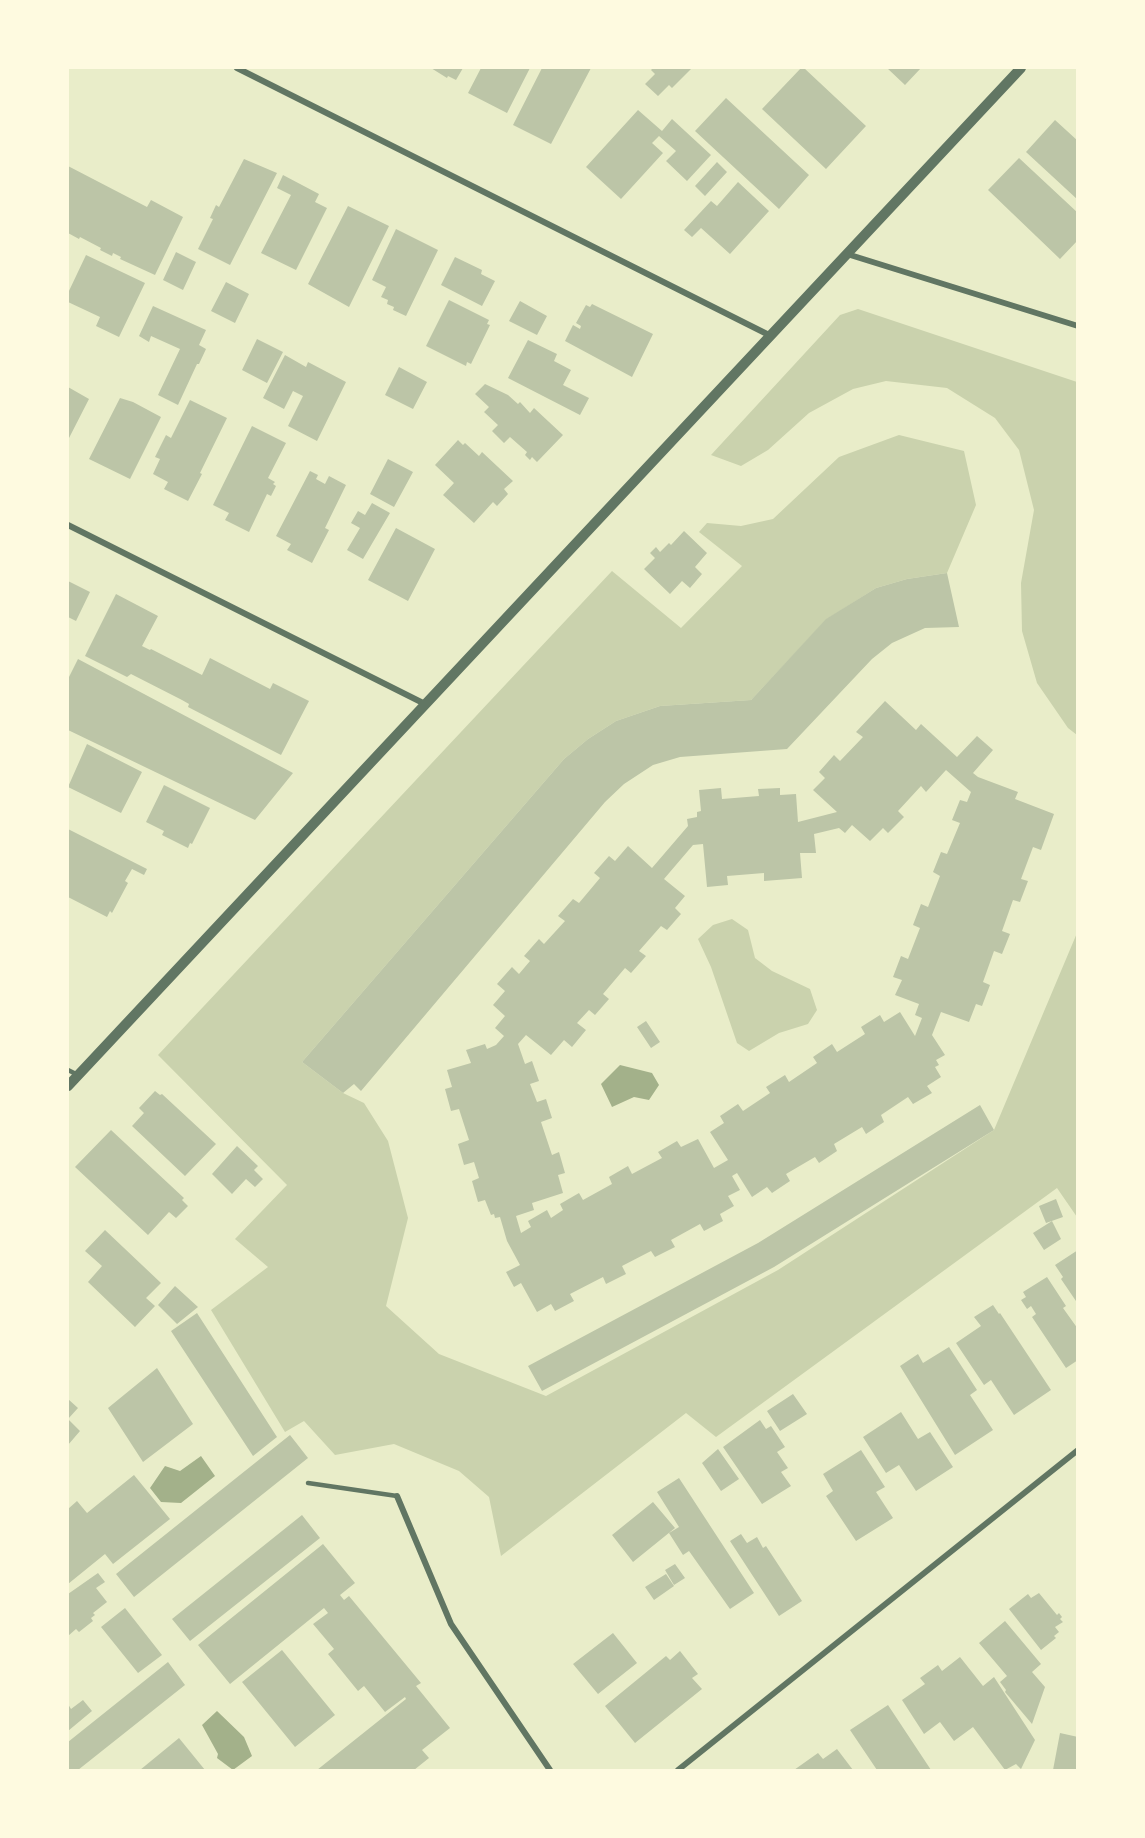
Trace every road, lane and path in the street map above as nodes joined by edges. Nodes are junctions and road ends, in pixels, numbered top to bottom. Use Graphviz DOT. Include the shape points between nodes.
graph roads {
  1 [pos="237,68"];
  2 [pos="1022,68"];
  3 [pos="846,253"];
  4 [pos="1077,326"];
  5 [pos="771,336"];
  6 [pos="68,525"];
  7 [pos="425,704"];
  8 [pos="73,1073"];
  9 [pos="68,1086"];
  10 [pos="1077,1450"];
  11 [pos="308,1483"];
  12 [pos="397,1496"];
  13 [pos="550,1770"];
  14 [pos="678,1770"];
  1 -- 5 [label="street"];
  2 -- 3 [label="street"];
  3 -- 4 [label="street"];
  3 -- 5 [label="street"];
  5 -- 7 [label="street"];
  6 -- 7 [label="street"];
  7 -- 8 [label="street"];
  8 -- 9 [label="street"];
  10 -- 14 [label="street"];
  11 -- 12 [label="lane"];
  12 -- 13 [label="street" via="451,1624"];
}
